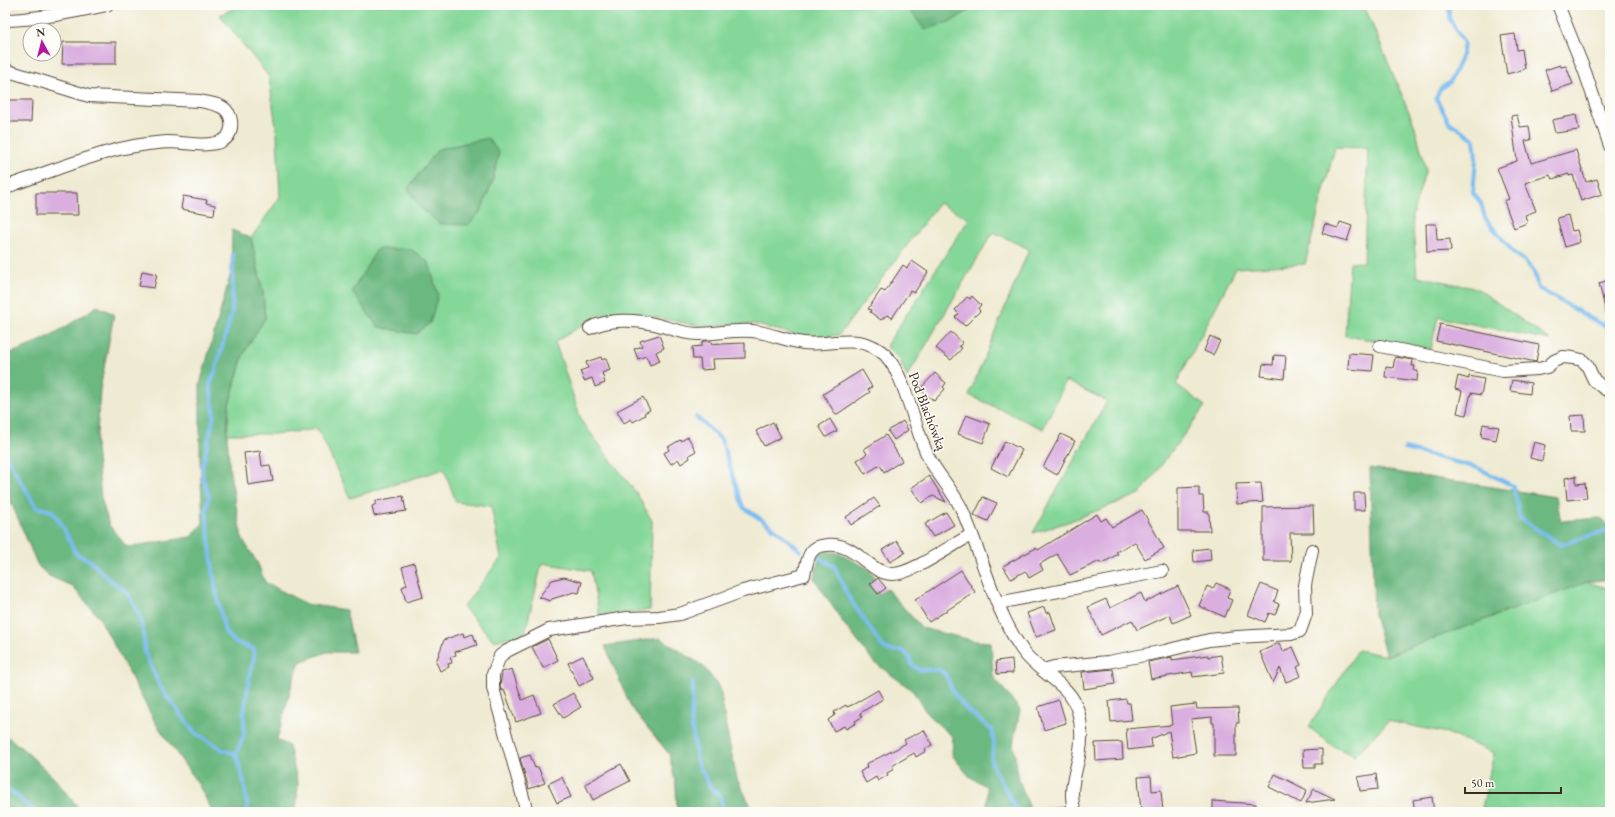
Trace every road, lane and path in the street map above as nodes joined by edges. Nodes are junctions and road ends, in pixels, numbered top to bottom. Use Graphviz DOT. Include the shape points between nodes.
graph roads {
  1 [pos="107,5"];
  2 [pos="1558,5"];
  3 [pos="5,20"];
  4 [pos="5,70"];
  5 [pos="1610,146"];
  6 [pos="5,189"];
  7 [pos="590,328"];
  8 [pos="1380,346"];
  9 [pos="1610,392"];
  10 [pos="971,534"];
  11 [pos="1312,550"];
  12 [pos="1162,571"];
  13 [pos="998,603"];
  14 [pos="1043,670"];
  15 [pos="527,812"];
  16 [pos="1075,812"];
  1 -- 3 [label="street" via="67,13"];
  2 -- 5 [label="street" via="1585,72"];
  4 -- 6 [label="street" via="89,96 216,104 226,110 231,119 231,130 222,141 212,144 166,142 125,148 95,156"];
  7 -- 10 [label="street, Pod Blachówką" via="613,321 652,323 697,334 759,332 802,343 852,341 877,348 890,358 895,366 923,446 956,500"];
  8 -- 9 [label="street" via="1503,371 1538,369 1563,358 1573,358 1582,360 1594,380"];
  10 -- 13 [label="street, Pod Blachówką"];
  10 -- 15 [label="street" via="916,567 892,574 877,569 850,549 836,544 824,545 814,548 810,553 804,575 743,591 680,614 627,618 549,630 507,651 500,656 493,674 493,688"];
  11 -- 14 [label="street" via="1306,585 1306,614 1300,631 1291,634 1209,640 1108,662"];
  12 -- 13 [label="street"];
  13 -- 14 [label="street, Pod Blachówką" via="1023,651"];
  14 -- 16 [label="street, Pod Blachówką" via="1068,692 1074,701 1081,725 1080,754 1072,789"];
}
